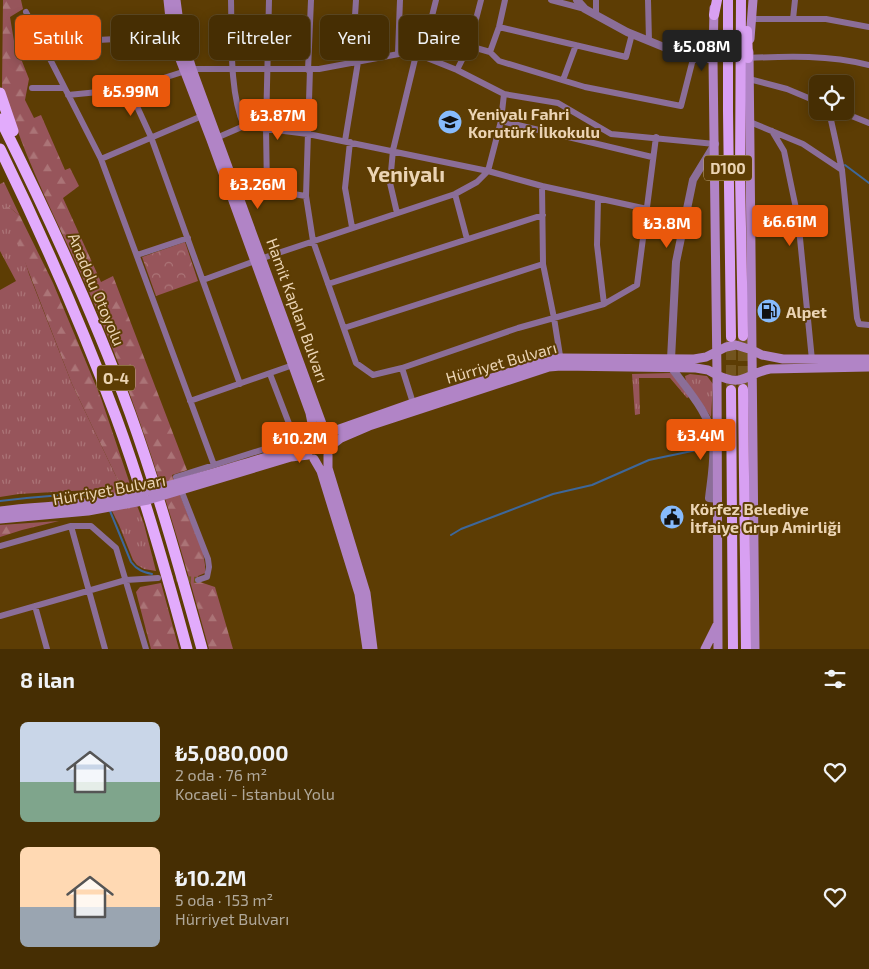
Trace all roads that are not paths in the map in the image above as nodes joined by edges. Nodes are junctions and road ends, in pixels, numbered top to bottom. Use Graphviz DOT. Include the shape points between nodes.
graph roads {
  1 [pos="168,0"];
  2 [pos="176,0"];
  3 [pos="231,0"];
  4 [pos="268,0"];
  5 [pos="311,0"];
  6 [pos="356,0"];
  7 [pos="400,0"];
  8 [pos="436,0"];
  9 [pos="480,0"];
  10 [pos="505,0"];
  11 [pos="551,0"];
  12 [pos="577,0"];
  13 [pos="596,0"];
  14 [pos="648,0"];
  15 [pos="716,0"];
  16 [pos="728,0"];
  17 [pos="741,0"];
  18 [pos="747,0"];
  19 [pos="753,0"];
  20 [pos="795,0"];
  21 [pos="585,9"];
  22 [pos="26,12"];
  23 [pos="27,15"];
  24 [pos="170,15"];
  25 [pos="431,15"];
  26 [pos="476,15"];
  27 [pos="596,15"];
  28 [pos="714,15"];
  29 [pos="752,18"];
  30 [pos="793,19"];
  31 [pos="499,27"];
  32 [pos="869,27"];
  33 [pos="632,34"];
  34 [pos="648,41"];
  35 [pos="576,45"];
  36 [pos="478,49"];
  37 [pos="490,52"];
  38 [pos="398,53"];
  39 [pos="693,58"];
  40 [pos="748,58"];
  41 [pos="713,59"];
  42 [pos="50,60"];
  43 [pos="184,60"];
  44 [pos="418,60"];
  45 [pos="432,60"];
  46 [pos="462,60"];
  47 [pos="355,63"];
  48 [pos="869,65"];
  49 [pos="234,69"];
  50 [pos="268,69"];
  51 [pos="188,70"];
  52 [pos="309,70"];
  53 [pos="457,70"];
  54 [pos="749,79"];
  55 [pos="563,80"];
  56 [pos="32,88"];
  57 [pos="64,88"];
  58 [pos="130,89"];
  59 [pos="0,94"];
  60 [pos="504,94"];
  61 [pos="68,95"];
  62 [pos="809,98"];
  63 [pos="202,116"];
  64 [pos="854,117"];
  65 [pos="0,119"];
  66 [pos="831,120"];
  67 [pos="500,121"];
  68 [pos="750,122"];
  69 [pos="869,123"];
  70 [pos="244,126"];
  71 [pos="266,128"];
  72 [pos="772,131"];
  73 [pos="308,134"];
  74 [pos="152,137"];
  75 [pos="656,137"];
  76 [pos="214,138"];
  77 [pos="348,141"];
  78 [pos="715,144"];
  79 [pos="0,150"];
  80 [pos="393,150"];
  81 [pos="652,157"];
  82 [pos="101,159"];
  83 [pos="842,170"];
  84 [pos="488,171"];
  85 [pos="32,182"];
  86 [pos="542,186"];
  87 [pos="455,194"];
  88 [pos="306,196"];
  89 [pos="598,199"];
  90 [pos="647,209"];
  91 [pos="397,213"];
  92 [pos="543,215"];
  93 [pos="352,227"];
  94 [pos="188,238"];
  95 [pos="467,239"];
  96 [pos="313,241"];
  97 [pos="137,255"];
  98 [pos="259,260"];
  99 [pos="543,264"];
  100 [pos="203,280"];
  101 [pos="328,284"];
  102 [pos="604,304"];
  103 [pos="554,318"];
  104 [pos="869,325"];
  105 [pos="344,328"];
  106 [pos="743,336"];
  107 [pos="731,337"];
  108 [pos="752,350"];
  109 [pos="717,352"];
  110 [pos="869,359"];
  111 [pos="812,360"];
  112 [pos="561,362"];
  113 [pos="671,363"];
  114 [pos="293,365"];
  115 [pos="869,367"];
  116 [pos="402,368"];
  117 [pos="270,374"];
  118 [pos="753,375"];
  119 [pos="718,376"];
  120 [pos="240,384"];
  121 [pos="731,390"];
  122 [pos="743,390"];
  123 [pos="190,401"];
  124 [pos="413,403"];
  125 [pos="311,431"];
  126 [pos="326,432"];
  127 [pos="304,440"];
  128 [pos="332,445"];
  129 [pos="328,455"];
  130 [pos="311,457"];
  131 [pos="214,465"];
  132 [pos="713,499"];
  133 [pos="0,511"];
  134 [pos="0,519"];
  135 [pos="71,526"];
  136 [pos="0,546"];
  137 [pos="158,578"];
  138 [pos="126,580"];
  139 [pos="198,580"];
  140 [pos="89,592"];
  141 [pos="35,606"];
  142 [pos="0,616"];
  143 [pos="718,623"];
  144 [pos="47,649"];
  145 [pos="105,649"];
  146 [pos="146,649"];
  147 [pos="187,649"];
  148 [pos="202,649"];
  149 [pos="367,649"];
  150 [pos="373,649"];
  151 [pos="704,649"];
  152 [pos="718,649"];
  153 [pos="733,649"];
  154 [pos="746,649"];
  155 [pos="755,649"];
  1 -- 24 [label="main road, Hamit Kaplan Bulvarı"];
  2 -- 51 [label="main road, Hamit Kaplan Bulvarı"];
  3 -- 49 [label="street"];
  4 -- 50 [label="street"];
  5 -- 52 [label="street"];
  6 -- 47 [label="street"];
  7 -- 38 [label="street"];
  8 -- 25 [label="street"];
  9 -- 26 [label="street"];
  10 -- 31 [label="street"];
  11 -- 21 [label="street"];
  12 -- 21 [label="street"];
  13 -- 27 [label="street"];
  14 -- 34 [label="street"];
  15 -- 28 [label="highway"];
  16 -- 107 [label="highway, D100"];
  17 -- 106 [label="highway, D100"];
  18 -- 40 [label="highway"];
  19 -- 29 [label="main road"];
  20 -- 30 [label="street"];
  21 -- 27 [label="street"];
  22 -- 23 [label="street"];
  27 -- 33 [label="street"];
  28 -- 41 [label="main road"];
  29 -- 30 [label="street"];
  29 -- 40 [label="main road"];
  30 -- 32 [label="street" via="826,19"];
  31 -- 35 [label="street"];
  31 -- 37 [label="street"];
  33 -- 34 [label="street"];
  33 -- 35 [label="street" via="626,57"];
  34 -- 39 [label="street"];
  35 -- 55 [label="street"];
  36 -- 37 [label="street"];
  37 -- 55 [label="street" via="498,61"];
  38 -- 47 [label="street"];
  39 -- 41 [label="street"];
  39 -- 55 [label="street" via="681,106 608,93"];
  40 -- 48 [label="street" via="798,55 845,59"];
  40 -- 54 [label="main road"];
  41 -- 78 [label="main road"];
  42 -- 57 [label="street"];
  43 -- 51 [label="main road, Hamit Kaplan Bulvarı"];
  44 -- 80 [label="street"];
  45 -- 53 [label="street"];
  46 -- 53 [label="street"];
  47 -- 52 [label="street"];
  47 -- 77 [label="street"];
  49 -- 50 [label="street"];
  49 -- 51 [label="street"];
  49 -- 70 [label="street" via="236,103"];
  50 -- 52 [label="street"];
  50 -- 71 [label="street"];
  51 -- 58 [label="street"];
  51 -- 63 [label="main road, Hamit Kaplan Bulvarı"];
  51 -- 76 [label="main road, Hamit Kaplan Bulvarı"];
  52 -- 73 [label="street"];
  53 -- 60 [label="street"];
  54 -- 62 [label="street"];
  54 -- 68 [label="main road"];
  56 -- 57 [label="street"];
  57 -- 61 [label="street"];
  58 -- 61 [label="street"];
  58 -- 74 [label="street"];
  59 -- 85 [label="highway"];
  60 -- 67 [label="street"];
  60 -- 75 [label="street" via="558,103 611,134"];
  61 -- 82 [label="street"];
  63 -- 74 [label="street"];
  63 -- 76 [label="main road, Hamit Kaplan Bulvarı"];
  64 -- 69 [label="street"];
  65 -- 85 [label="highway, Anadolu Otoyolu / O-4"];
  66 -- 83 [label="street"];
  67 -- 81 [label="street"];
  67 -- 84 [label="street"];
  68 -- 72 [label="street"];
  68 -- 108 [label="main road"];
  70 -- 71 [label="street"];
  70 -- 76 [label="street"];
  71 -- 73 [label="street"];
  71 -- 88 [label="street" via="268,190"];
  72 -- 83 [label="street" via="803,144"];
  72 -- 111 [label="street" via="784,151 798,218"];
  73 -- 77 [label="street"];
  73 -- 88 [label="street"];
  74 -- 82 [label="street"];
  74 -- 94 [label="street"];
  75 -- 78 [label="street"];
  75 -- 81 [label="street"];
  76 -- 98 [label="main road, Hamit Kaplan Bulvarı"];
  77 -- 80 [label="street"];
  77 -- 93 [label="street" via="345,188"];
  78 -- 109 [label="main road"];
  78 -- 113 [label="street" via="693,180 676,262"];
  79 -- 147 [label="highway, Anadolu Otoyolu / O-4" via="34,220 116,417"];
  80 -- 84 [label="street"];
  80 -- 91 [label="street" via="390,183"];
  81 -- 90 [label="street"];
  82 -- 97 [label="street"];
  83 -- 104 [label="street" via="857,318 859,324"];
  84 -- 86 [label="street"];
  84 -- 87 [label="street" via="477,182"];
  85 -- 148 [label="highway, Anadolu Otoyolu / O-4" via="97,328 130,413"];
  86 -- 89 [label="street"];
  86 -- 92 [label="street"];
  87 -- 91 [label="street"];
  87 -- 95 [label="street"];
  88 -- 96 [label="street"];
  89 -- 90 [label="street"];
  89 -- 102 [label="street" via="597,245"];
  90 -- 102 [label="street" via="636,285"];
  91 -- 93 [label="street"];
  92 -- 95 [label="street"];
  92 -- 99 [label="street"];
  93 -- 96 [label="street"];
  94 -- 97 [label="street"];
  94 -- 100 [label="street"];
  95 -- 101 [label="street"];
  96 -- 98 [label="street"];
  96 -- 101 [label="street"];
  97 -- 123 [label="street"];
  98 -- 100 [label="street"];
  98 -- 114 [label="main road, Hamit Kaplan Bulvarı"];
  98 -- 126 [label="main road, Hamit Kaplan Bulvarı"];
  99 -- 103 [label="street"];
  99 -- 105 [label="street"];
  100 -- 120 [label="street"];
  101 -- 105 [label="street"];
  102 -- 103 [label="street"];
  103 -- 112 [label="street"];
  103 -- 116 [label="street" via="478,340"];
  105 -- 116 [label="street" via="356,363 373,375"];
  108 -- 109 [label="main road, Hürriyet Bulvarı" via="736,345"];
  108 -- 111 [label="main road, Hürriyet Bulvarı" via="775,358"];
  108 -- 118 [label="main road"];
  109 -- 113 [label="main road, Hürriyet Bulvarı" via="701,359"];
  109 -- 119 [label="main road"];
  110 -- 111 [label="main road, Hürriyet Bulvarı"];
  112 -- 113 [label="main road, Hürriyet Bulvarı"];
  112 -- 124 [label="main road, Hürriyet Bulvarı" via="533,364"];
  112 -- 128 [label="main road, Hürriyet Bulvarı" via="384,421 345,436"];
  113 -- 119 [label="main road, Hürriyet Bulvarı" via="702,368"];
  113 -- 132 [label="street" via="709,422 714,450"];
  114 -- 117 [label="street"];
  114 -- 125 [label="main road, Hamit Kaplan Bulvarı" via="310,413"];
  115 -- 118 [label="main road, Hürriyet Bulvarı" via="770,369"];
  116 -- 124 [label="street"];
  117 -- 120 [label="street"];
  117 -- 131 [label="street" via="293,437"];
  118 -- 119 [label="main road, Hürriyet Bulvarı" via="734,381"];
  118 -- 155 [label="main road"];
  119 -- 132 [label="main road"];
  120 -- 123 [label="street"];
  121 -- 153 [label="highway"];
  122 -- 154 [label="highway"];
  123 -- 131 [label="street"];
  124 -- 126 [label="main road, Hürriyet Bulvarı"];
  125 -- 126 [label="main road"];
  125 -- 127 [label="main road"];
  126 -- 128 [label="main road"];
  127 -- 130 [label="main road" via="304,449"];
  127 -- 133 [label="main road, Hürriyet Bulvarı, bridge" via="273,455 141,493 65,506"];
  128 -- 129 [label="main road"];
  129 -- 130 [label="main road" via="324,458"];
  129 -- 150 [label="main road" via="328,468 366,593"];
  130 -- 134 [label="main road, Hürriyet Bulvarı, bridge" via="291,457 148,500 88,511"];
  130 -- 149 [label="main road" via="321,471 359,594"];
  131 -- 139 [label="street" via="176,477 208,559 206,577"];
  132 -- 143 [label="main road"];
  135 -- 136 [label="street"];
  135 -- 138 [label="street" via="91,526 116,548"];
  135 -- 140 [label="street"];
  137 -- 138 [label="street"];
  138 -- 140 [label="street"];
  138 -- 146 [label="street"];
  140 -- 141 [label="street"];
  140 -- 145 [label="street"];
  141 -- 142 [label="street"];
  141 -- 144 [label="street"];
  143 -- 151 [label="main road"];
  143 -- 152 [label="main road"];
}
